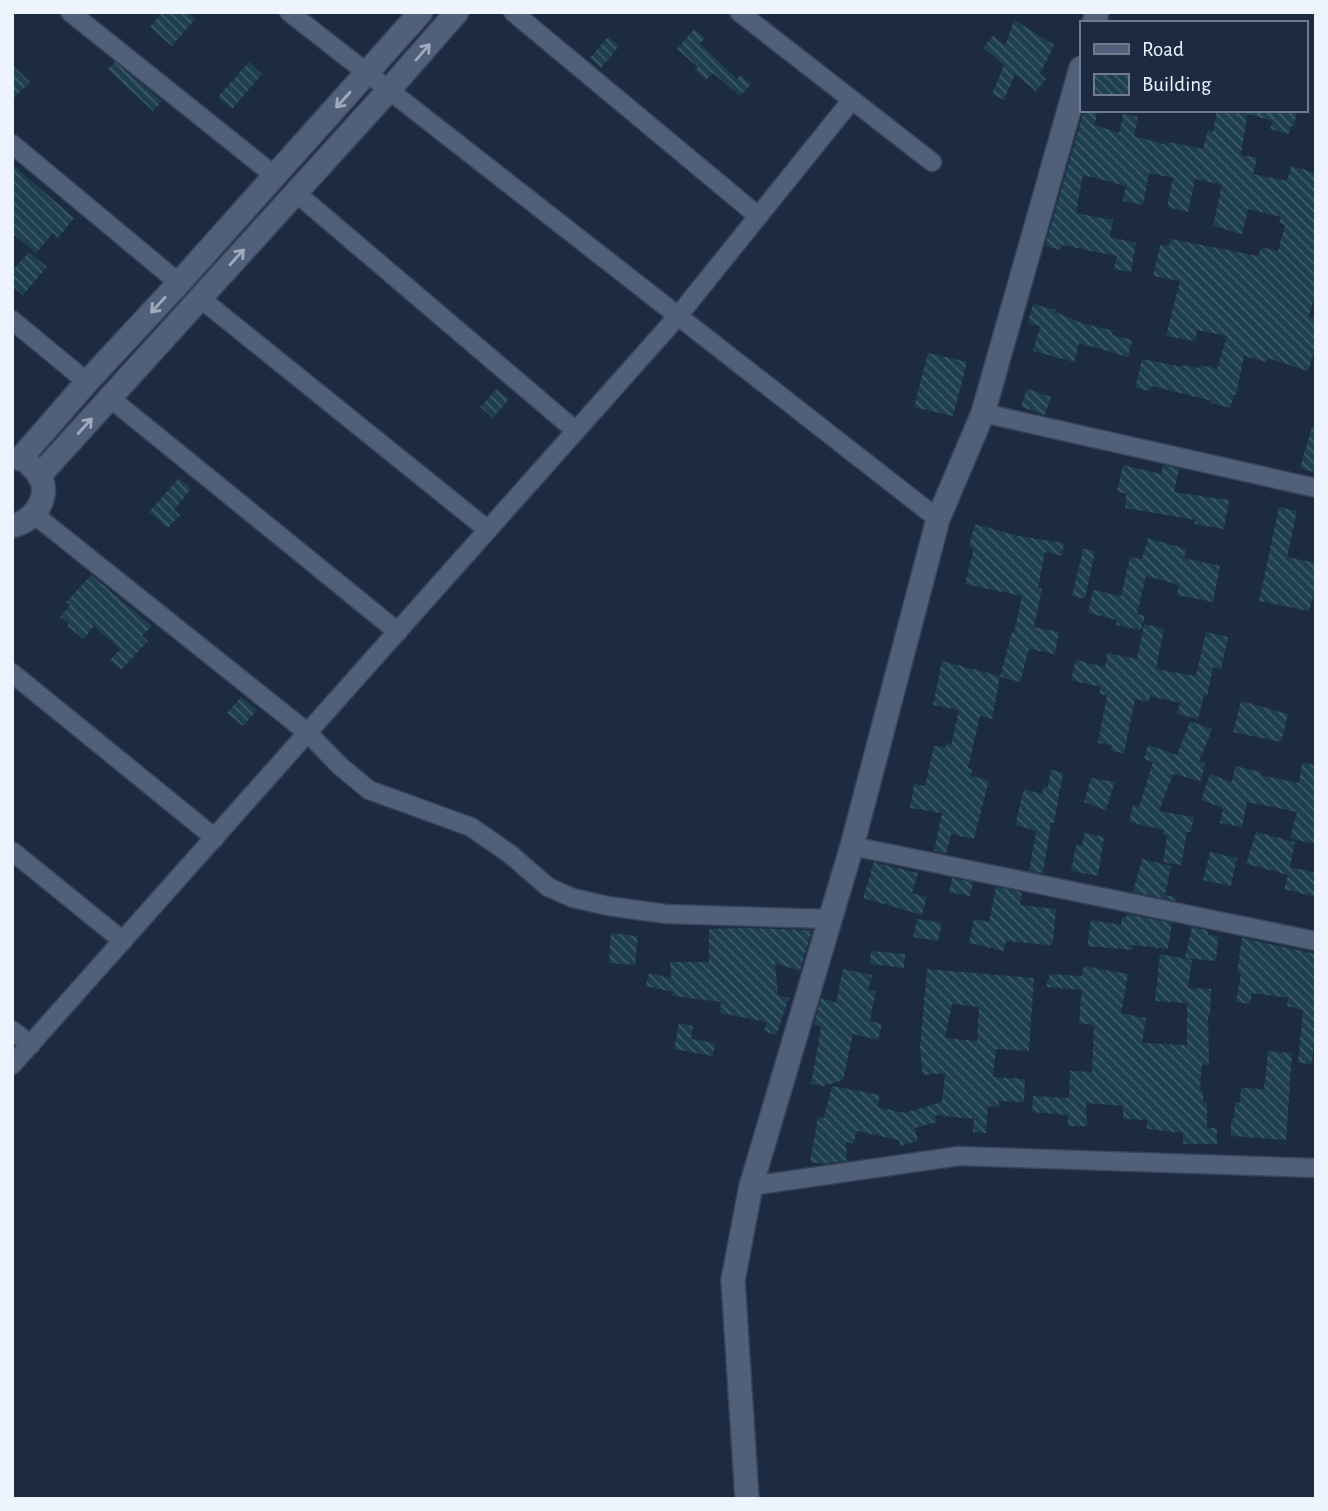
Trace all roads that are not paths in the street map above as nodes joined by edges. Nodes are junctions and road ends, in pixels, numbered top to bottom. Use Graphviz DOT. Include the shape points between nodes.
graph roads {
  1 [pos="70,12"];
  2 [pos="289,12"];
  3 [pos="421,12"];
  4 [pos="457,12"];
  5 [pos="513,12"];
  6 [pos="739,12"];
  7 [pos="1080,72"];
  8 [pos="367,74"];
  9 [pos="388,91"];
  10 [pos="850,101"];
  11 [pos="12,144"];
  12 [pos="932,162"];
  13 [pos="275,176"];
  14 [pos="295,192"];
  15 [pos="758,216"];
  16 [pos="179,283"];
  17 [pos="200,298"];
  18 [pos="678,316"];
  19 [pos="12,320"];
  20 [pos="87,382"];
  21 [pos="110,398"];
  22 [pos="983,413"];
  23 [pos="576,431"];
  24 [pos="16,459"];
  25 [pos="39,476"];
  26 [pos="1316,488"];
  27 [pos="35,515"];
  28 [pos="938,519"];
  29 [pos="12,527"];
  30 [pos="488,530"];
  31 [pos="398,632"];
  32 [pos="12,673"];
  33 [pos="308,733"];
  34 [pos="215,838"];
  35 [pos="852,846"];
  36 [pos="12,851"];
  37 [pos="831,919"];
  38 [pos="123,941"];
  39 [pos="1316,941"];
  40 [pos="12,1030"];
  41 [pos="31,1045"];
  42 [pos="12,1065"];
  43 [pos="1316,1168"];
  44 [pos="751,1186"];
  45 [pos="747,1499"];
  1 -- 13 [label="street"];
  2 -- 8 [label="street"];
  3 -- 8 [label="street"];
  9 -- 4 [label="street, one-way"];
  5 -- 15 [label="street"];
  6 -- 10 [label="street"];
  7 -- 22 [label="street"];
  8 -- 9 [label="street"];
  8 -- 13 [label="street, one-way"];
  9 -- 14 [label="street"];
  9 -- 18 [label="street"];
  10 -- 12 [label="street"];
  10 -- 15 [label="street"];
  11 -- 16 [label="street"];
  13 -- 16 [label="street"];
  17 -- 14 [label="street, one-way"];
  14 -- 23 [label="street"];
  15 -- 18 [label="street"];
  16 -- 20 [label="street, one-way"];
  17 -- 21 [label="street"];
  17 -- 30 [label="street"];
  18 -- 23 [label="street"];
  18 -- 28 [label="street"];
  19 -- 20 [label="street"];
  20 -- 24 [label="street"];
  25 -- 21 [label="street, one-way"];
  21 -- 31 [label="street"];
  22 -- 26 [label="street"];
  22 -- 28 [label="street"];
  23 -- 30 [label="street"];
  24 -- 25 [label="street"];
  25 -- 27 [label="street" via="43,492"];
  27 -- 29 [label="street"];
  27 -- 33 [label="street"];
  28 -- 35 [label="street"];
  30 -- 31 [label="street"];
  31 -- 33 [label="street"];
  32 -- 34 [label="street"];
  33 -- 34 [label="street"];
  33 -- 37 [label="street" via="369,790 471,827 548,887 573,898 666,914"];
  34 -- 38 [label="street"];
  35 -- 37 [label="street"];
  35 -- 39 [label="street"];
  36 -- 38 [label="street"];
  37 -- 44 [label="street"];
  38 -- 41 [label="street"];
  40 -- 41 [label="street"];
  41 -- 42 [label="street"];
  43 -- 44 [label="street" via="960,1156"];
  44 -- 45 [label="street" via="733,1280"];
}
